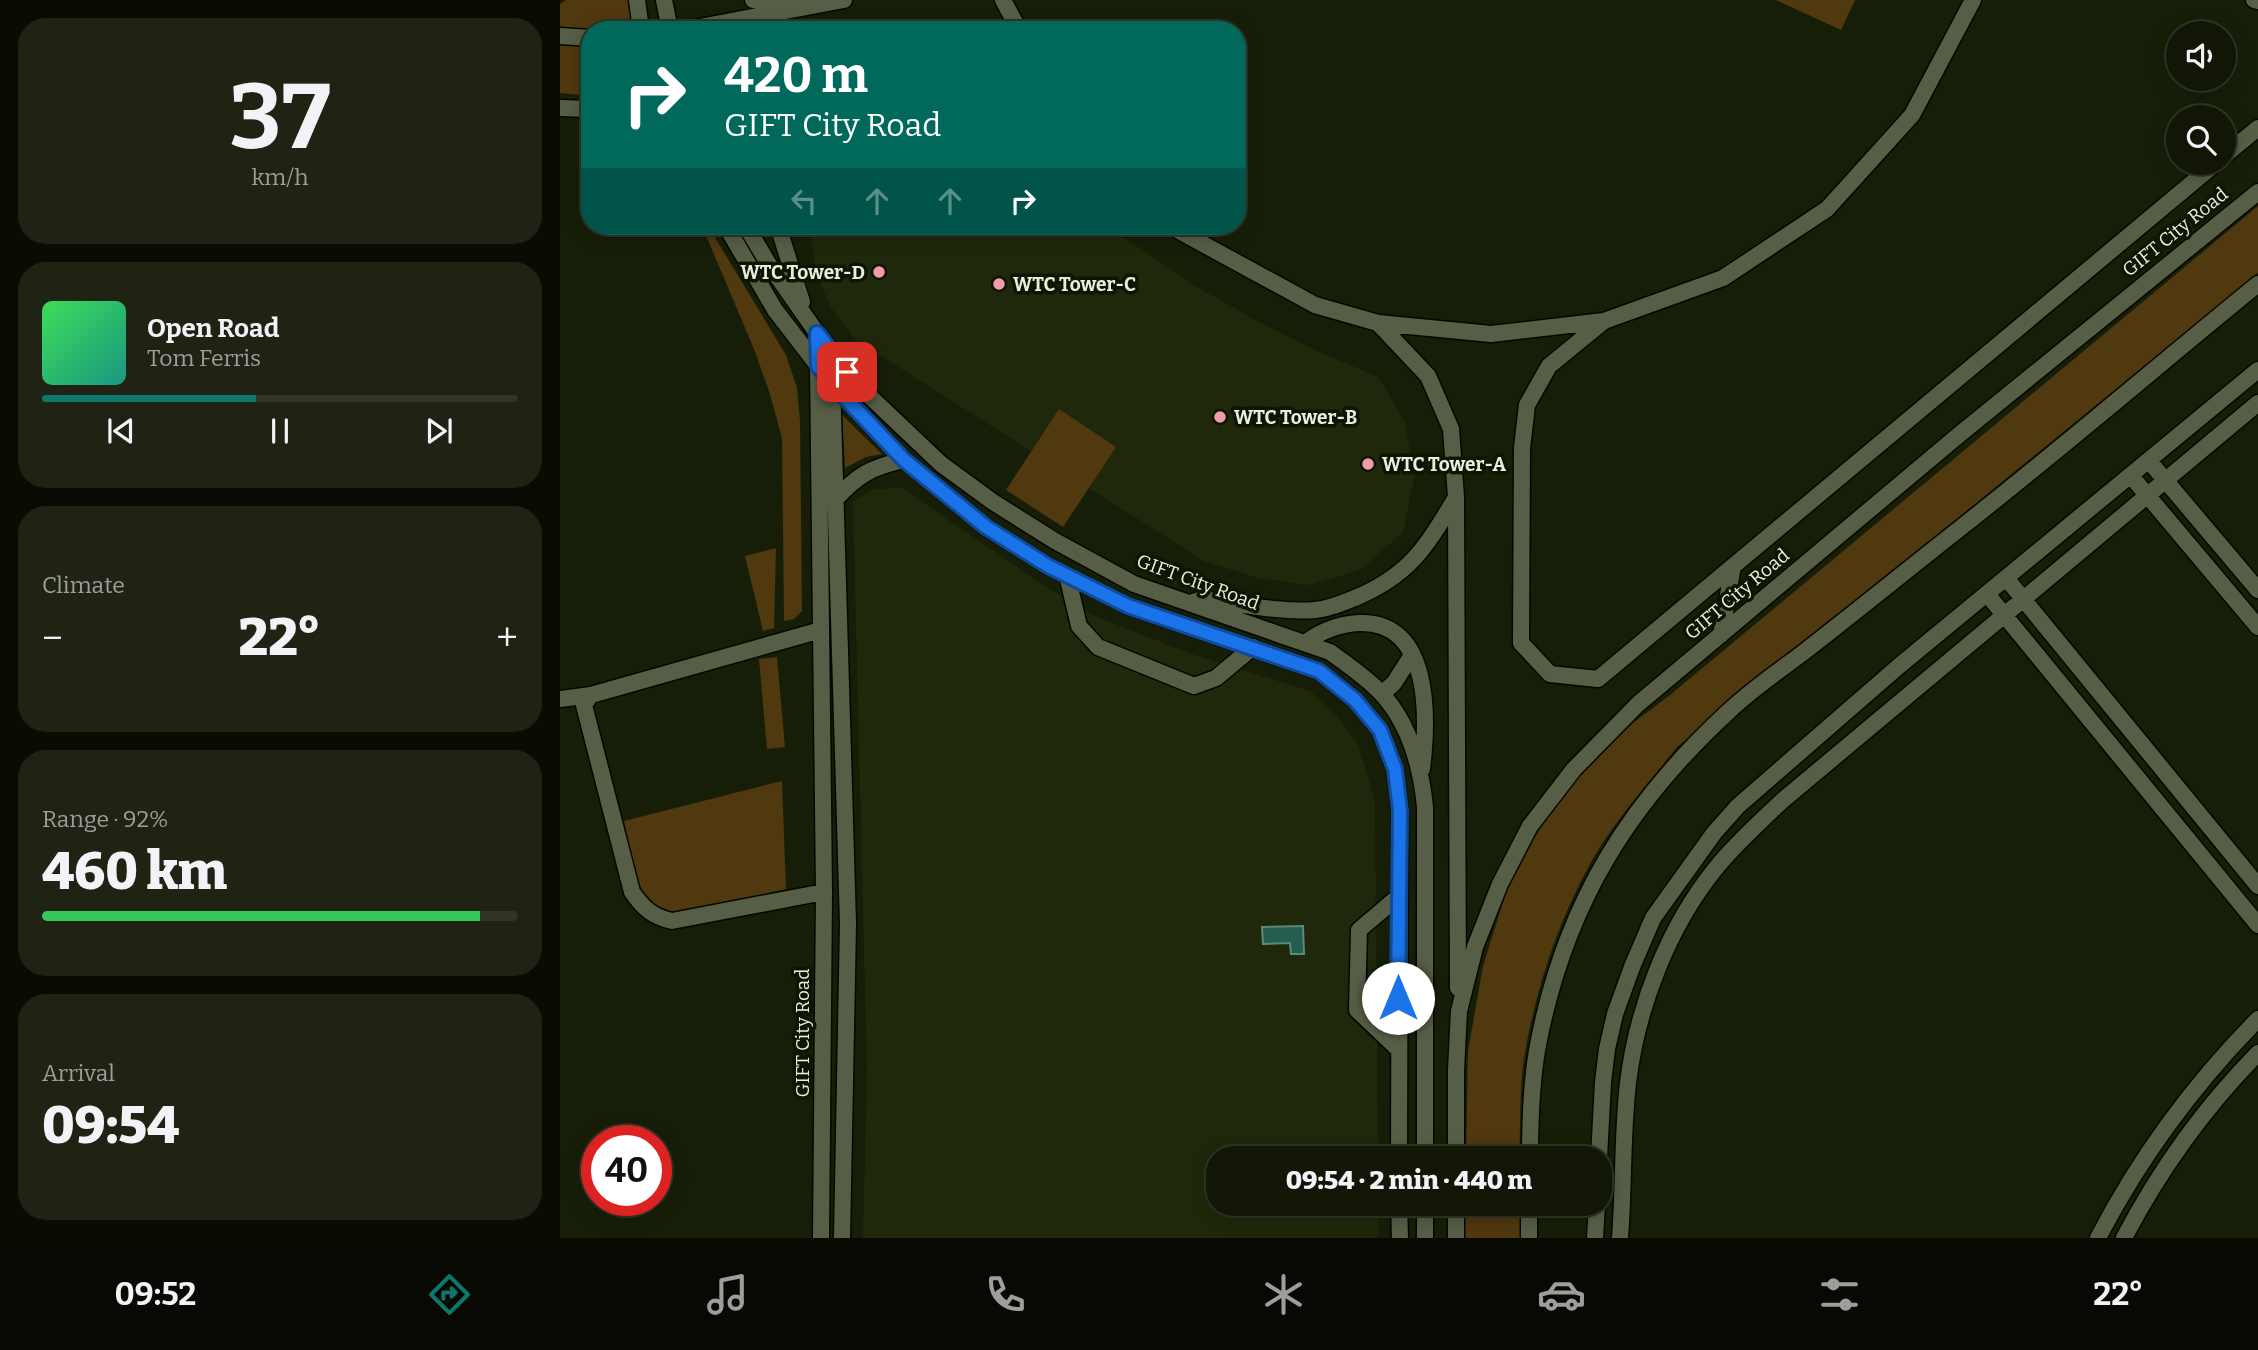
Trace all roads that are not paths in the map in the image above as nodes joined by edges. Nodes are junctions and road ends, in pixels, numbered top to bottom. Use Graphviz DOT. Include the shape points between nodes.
graph roads {
  1 [pos="637,0"];
  2 [pos="664,0"];
  3 [pos="753,0"];
  4 [pos="844,0"];
  5 [pos="1003,0"];
  6 [pos="1975,2"];
  7 [pos="825,4"];
  8 [pos="640,21"];
  9 [pos="668,21"];
  10 [pos="733,21"];
  11 [pos="1014,21"];
  12 [pos="560,36"];
  13 [pos="581,37"];
  14 [pos="560,108"];
  15 [pos="581,109"];
  16 [pos="2258,128"];
  17 [pos="2236,146"];
  18 [pos="2202,175"];
  19 [pos="2258,192"];
  20 [pos="731,235"];
  21 [pos="751,235"];
  22 [pos="781,235"];
  23 [pos="1187,235"];
  24 [pos="2258,284"];
  25 [pos="807,317"];
  26 [pos="1604,321"];
  27 [pos="1378,323"];
  28 [pos="817,333"];
  29 [pos="835,357"];
  30 [pos="818,366"];
  31 [pos="2258,370"];
  32 [pos="832,384"];
  33 [pos="2258,404"];
  34 [pos="904,460"];
  35 [pos="2149,461"];
  36 [pos="2131,476"];
  37 [pos="2166,480"];
  38 [pos="2148,495"];
  39 [pos="1456,497"];
  40 [pos="834,501"];
  41 [pos="2082,516"];
  42 [pos="2100,535"];
  43 [pos="1733,566"];
  44 [pos="1067,575"];
  45 [pos="2006,578"];
  46 [pos="2258,590"];
  47 [pos="1987,594"];
  48 [pos="2023,599"];
  49 [pos="1187,604"];
  50 [pos="2004,615"];
  51 [pos="2258,627"];
  52 [pos="821,630"];
  53 [pos="1721,635"];
  54 [pos="1305,643"];
  55 [pos="1253,647"];
  56 [pos="1412,655"];
  57 [pos="1382,694"];
  58 [pos="591,695"];
  59 [pos="560,699"];
  60 [pos="1422,775"];
  61 [pos="2258,886"];
  62 [pos="824,892"];
  63 [pos="1399,896"];
  64 [pos="2258,925"];
  65 [pos="1459,1011"];
  66 [pos="2258,1019"];
  67 [pos="1398,1049"];
  68 [pos="2258,1053"];
  69 [pos="1399,1146"];
  70 [pos="1424,1146"];
  71 [pos="1456,1146"];
  72 [pos="1530,1146"];
  73 [pos="1600,1146"];
  74 [pos="1399,1216"];
  75 [pos="1424,1216"];
  76 [pos="1456,1216"];
  77 [pos="1529,1216"];
  78 [pos="1596,1216"];
  79 [pos="821,1238"];
  80 [pos="842,1238"];
  81 [pos="1400,1238"];
  82 [pos="1424,1238"];
  83 [pos="1456,1238"];
  84 [pos="1529,1238"];
  85 [pos="1595,1238"];
  86 [pos="1620,1238"];
  87 [pos="2098,1238"];
  88 [pos="2124,1238"];
  1 -- 8 [label="street"];
  2 -- 9 [label="street"];
  3 -- 7 [label="street"];
  4 -- 7 [label="street"];
  5 -- 11 [label="street"];
  6 -- 26 [label="street" via="1912,115 1827,209 1723,278"];
  7 -- 10 [label="street"];
  12 -- 13 [label="street"];
  14 -- 15 [label="street"];
  16 -- 17 [label="street"];
  18 -- 43 [label="street"];
  19 -- 53 [label="street, GIFT City Road"];
  20 -- 30 [label="street" via="775,310"];
  21 -- 25 [label="street, GIFT City Road"];
  22 -- 25 [label="street"];
  23 -- 27 [label="street" via="1315,305"];
  24 -- 72 [label="street" via="1989,506 1730,710 1669,772 1624,827 1601,865 1551,985 1538,1042"];
  25 -- 28 [label="street, GIFT City Road"];
  26 -- 27 [label="street" via="1491,334"];
  26 -- 43 [label="street" via="1549,366 1527,405 1522,448 1521,643 1550,674 1598,679"];
  27 -- 39 [label="street" via="1428,376 1451,429"];
  28 -- 29 [label="street, GIFT City Road"];
  28 -- 30 [label="street, GIFT City Road"];
  29 -- 32 [label="street"];
  29 -- 49 [label="street, GIFT City Road" via="941,464 993,502 1134,584"];
  30 -- 32 [label="street"];
  30 -- 52 [label="street, GIFT City Road"];
  31 -- 35 [label="street"];
  32 -- 34 [label="street"];
  32 -- 40 [label="street"];
  33 -- 37 [label="street"];
  34 -- 40 [label="street" via="877,466 850,482"];
  34 -- 44 [label="street" via="986,527"];
  35 -- 36 [label="street"];
  35 -- 37 [label="street"];
  36 -- 38 [label="street"];
  36 -- 41 [label="street"];
  37 -- 38 [label="street"];
  37 -- 46 [label="street"];
  38 -- 42 [label="street"];
  38 -- 51 [label="street"];
  39 -- 49 [label="street" via="1409,567 1376,589 1341,604 1302,610 1203,599"];
  39 -- 65 [label="street"];
  40 -- 80 [label="street" via="848,924"];
  41 -- 42 [label="street"];
  41 -- 45 [label="street"];
  42 -- 48 [label="street"];
  43 -- 53 [label="street"];
  44 -- 55 [label="street" via="1128,606"];
  44 -- 55 [label="street" via="1079,626 1098,647 1194,686 1216,678"];
  45 -- 47 [label="street"];
  45 -- 48 [label="street"];
  47 -- 50 [label="street"];
  47 -- 73 [label="street" via="1738,806 1676,884 1653,918 1615,1014 1603,1082"];
  48 -- 50 [label="street"];
  48 -- 61 [label="street"];
  49 -- 54 [label="street, GIFT City Road"];
  50 -- 64 [label="street"];
  50 -- 86 [label="street" via="1783,800 1736,845 1688,907 1654,977 1635,1046 1625,1129"];
  52 -- 58 [label="street"];
  52 -- 62 [label="street, GIFT City Road"];
  53 -- 65 [label="street, GIFT City Road" via="1638,704 1592,750 1530,826 1475,947"];
  54 -- 56 [label="street" via="1319,632 1373,622 1398,633"];
  54 -- 57 [label="street, GIFT City Road" via="1330,652"];
  55 -- 63 [label="street" via="1319,671 1355,700 1380,730 1395,769 1400,811"];
  56 -- 57 [label="street"];
  56 -- 60 [label="street" via="1424,687"];
  57 -- 60 [label="street, GIFT City Road" via="1412,745"];
  58 -- 59 [label="street"];
  58 -- 62 [label="street" via="585,712 632,892 641,905 672,921"];
  60 -- 70 [label="street, GIFT City Road"];
  62 -- 79 [label="street, GIFT City Road"];
  63 -- 67 [label="street"];
  63 -- 67 [label="street" via="1359,930 1357,1010"];
  65 -- 71 [label="street, GIFT City Road"];
  66 -- 87 [label="street" via="2180,1107 2130,1180"];
  67 -- 69 [label="street"];
  68 -- 88 [label="street" via="2174,1156"];
  74 -- 81 [label="street"];
  75 -- 82 [label="street"];
  76 -- 83 [label="street"];
  77 -- 84 [label="street"];
  78 -- 85 [label="street"];
}
